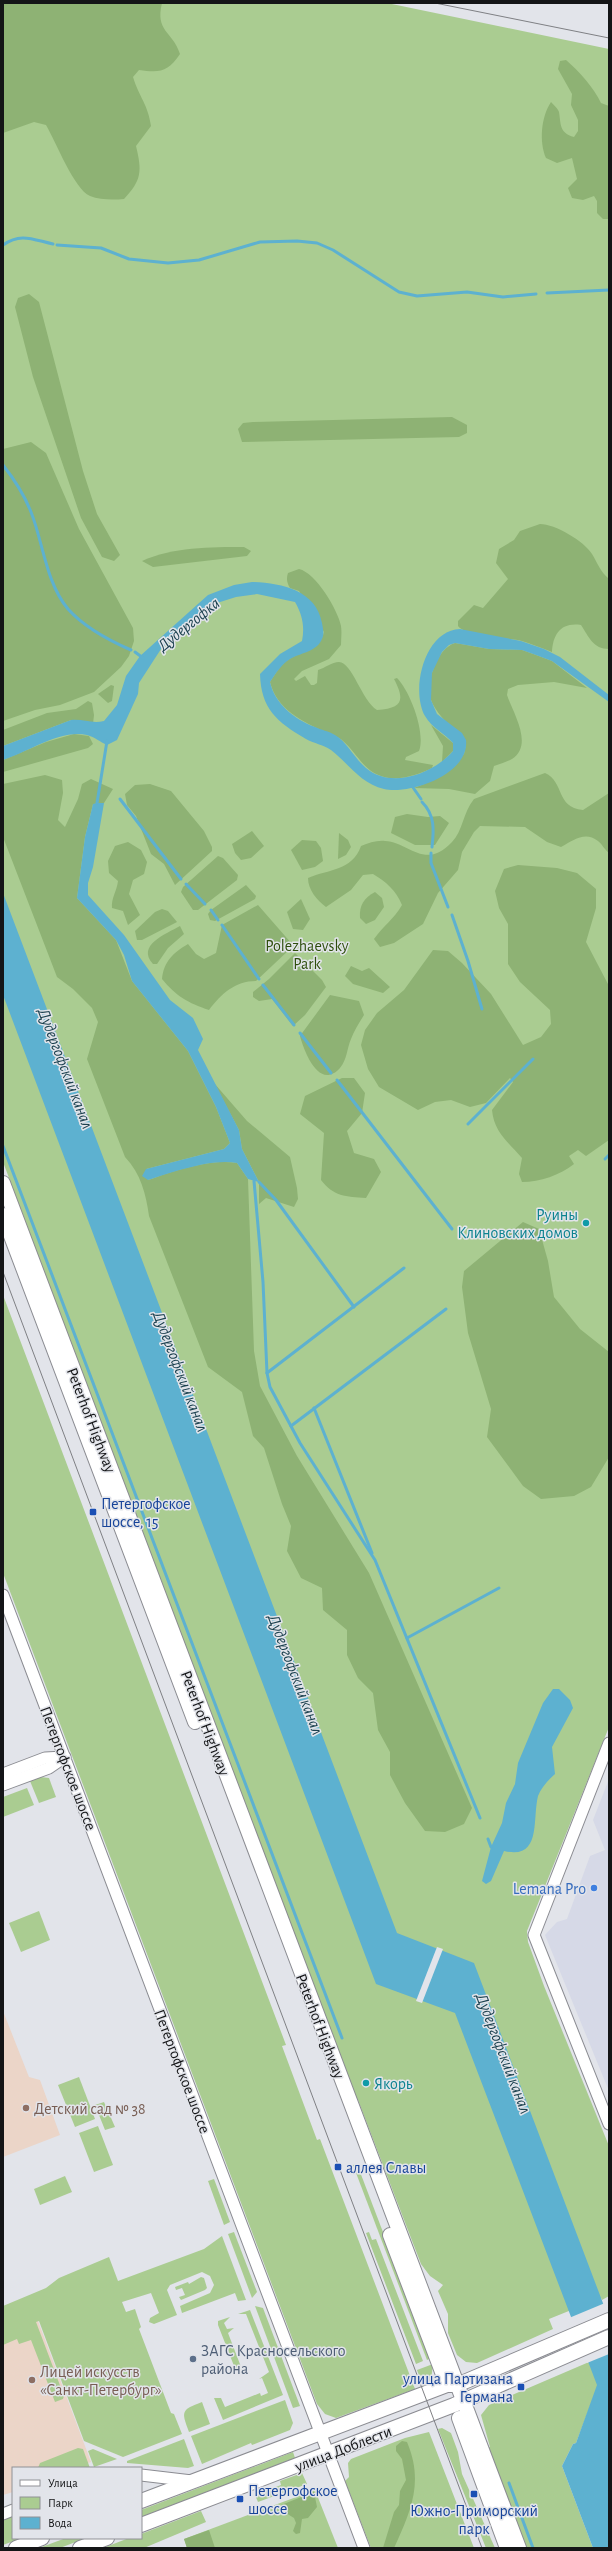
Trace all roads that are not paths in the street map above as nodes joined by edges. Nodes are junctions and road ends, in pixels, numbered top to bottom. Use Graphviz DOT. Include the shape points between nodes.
graph roads {
  1 [pos="3,1183"];
  2 [pos="3,1215"];
  3 [pos="3,1594"];
  4 [pos="609,1743"];
  5 [pos="65,1757"];
  6 [pos="3,1774"];
  7 [pos="3,1785"];
  8 [pos="609,2124"];
  9 [pos="609,2320"];
  10 [pos="609,2337"];
  11 [pos="452,2385"];
  12 [pos="459,2403"];
  13 [pos="320,2434"];
  14 [pos="328,2454"];
  15 [pos="142,2475"];
  16 [pos="193,2481"];
  17 [pos="142,2500"];
  18 [pos="142,2525"];
  19 [pos="39,2539"];
  20 [pos="103,2539"];
  21 [pos="16,2548"];
  22 [pos="80,2548"];
  23 [pos="364,2548"];
  24 [pos="507,2548"];
  25 [pos="519,2548"];
  1 -- 11 [label="main road, Peterhof Highway"];
  2 -- 11 [label="main road"];
  3 -- 5 [label="street, Петергофское шоссе"];
  4 -- 8 [label="street" via="534,1935"];
  5 -- 6 [label="street" via="45,1758"];
  5 -- 7 [label="street" via="49,1768"];
  5 -- 13 [label="street, Петергофское шоссе"];
  9 -- 11 [label="main road"];
  10 -- 12 [label="main road"];
  11 -- 12 [label="main road"];
  11 -- 13 [label="main road, улица Доблести"];
  12 -- 14 [label="main road, улица Доблести"];
  12 -- 24 [label="main road"];
  12 -- 25 [label="main road"];
  13 -- 14 [label="street, Петергофское шоссе"];
  13 -- 16 [label="main road, улица Доблести"];
  14 -- 18 [label="main road, улица Доблести"];
  14 -- 23 [label="street, Петергофское шоссе"];
  15 -- 16 [label="street"];
  16 -- 17 [label="main road, улица Доблести"];
  19 -- 21 [label="main road"];
  20 -- 22 [label="main road"];
}
